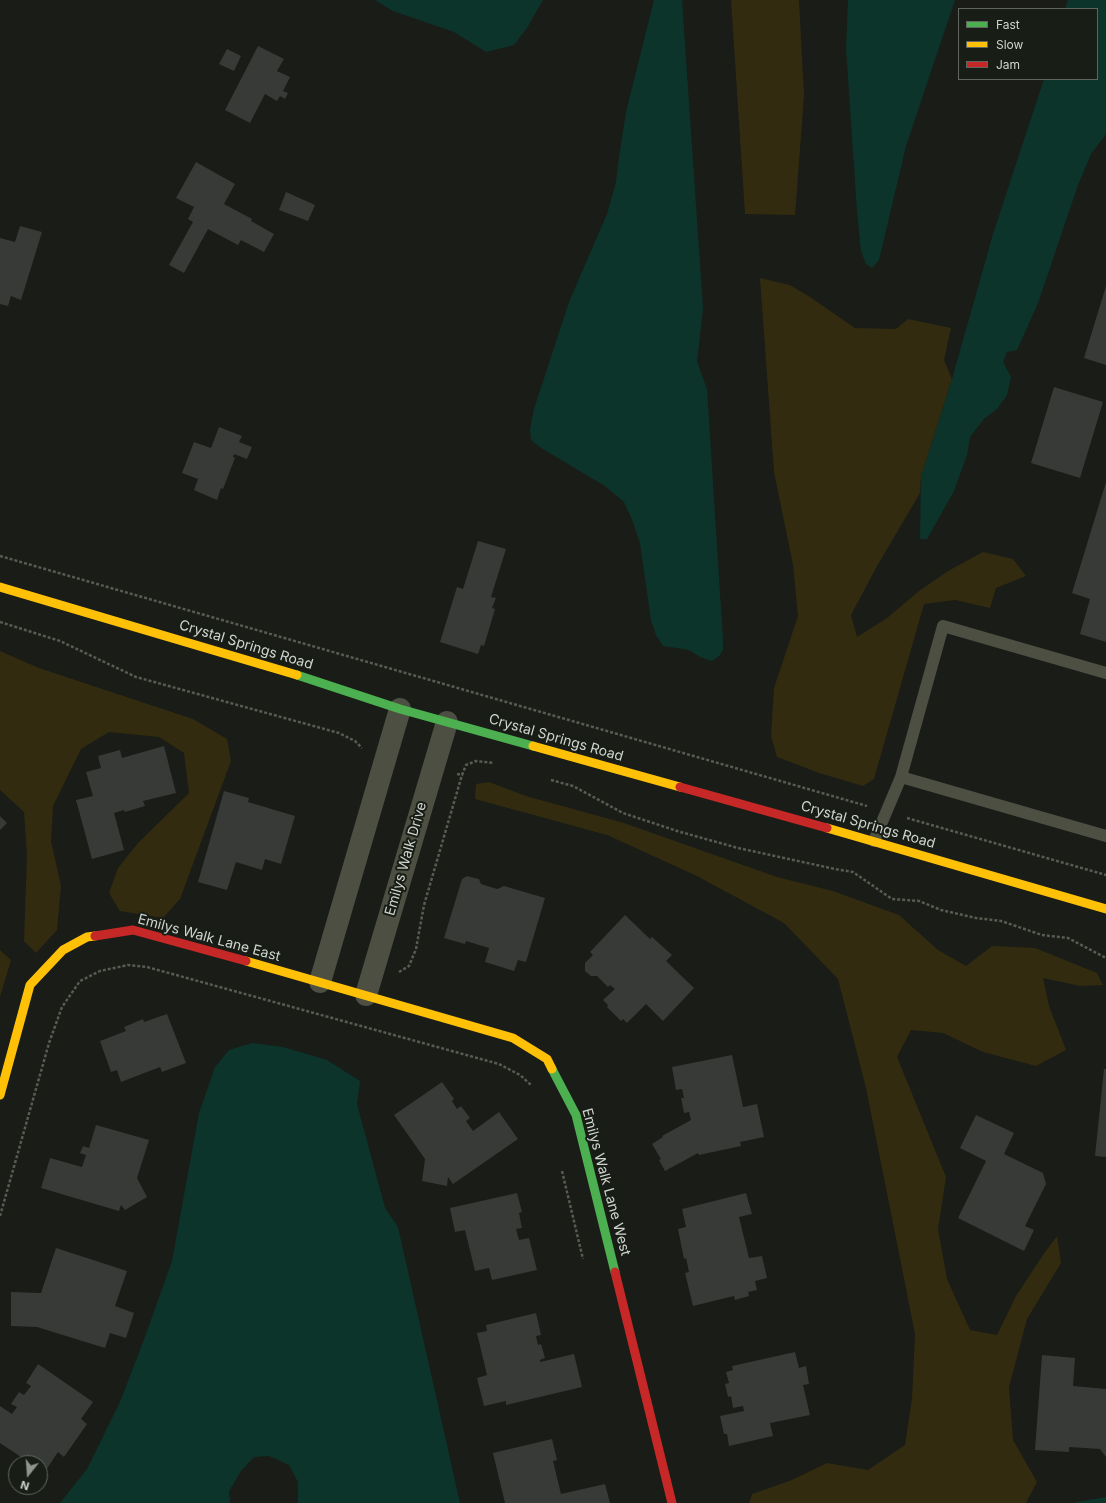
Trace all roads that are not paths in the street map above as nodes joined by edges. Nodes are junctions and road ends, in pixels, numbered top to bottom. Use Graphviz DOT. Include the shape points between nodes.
graph roads {
  1 [pos="0,587"];
  2 [pos="1106,672"];
  3 [pos="400,709"];
  4 [pos="447,722"];
  5 [pos="901,776"];
  6 [pos="1106,836"];
  7 [pos="874,841"];
  8 [pos="1106,909"];
  9 [pos="320,982"];
  10 [pos="366,995"];
  11 [pos="0,1095"];
  12 [pos="672,1503"];
  1 -- 3 [label="street, Crystal Springs Road" via="280,669"];
  2 -- 5 [label="lane" via="943,626"];
  3 -- 4 [label="street, Crystal Springs Road"];
  3 -- 9 [label="street"];
  4 -- 7 [label="street, Crystal Springs Road"];
  4 -- 10 [label="street, Emilys Walk Drive"];
  5 -- 6 [label="lane"];
  5 -- 7 [label="lane"];
  7 -- 8 [label="street, Crystal Springs Road"];
  9 -- 10 [label="street, Emilys Walk Lane West"];
  9 -- 11 [label="street, Emilys Walk Lane East" via="133,930 87,937 63,950 30,985"];
  10 -- 12 [label="street, Emilys Walk Lane West" via="513,1038 548,1059 576,1114"];
}
